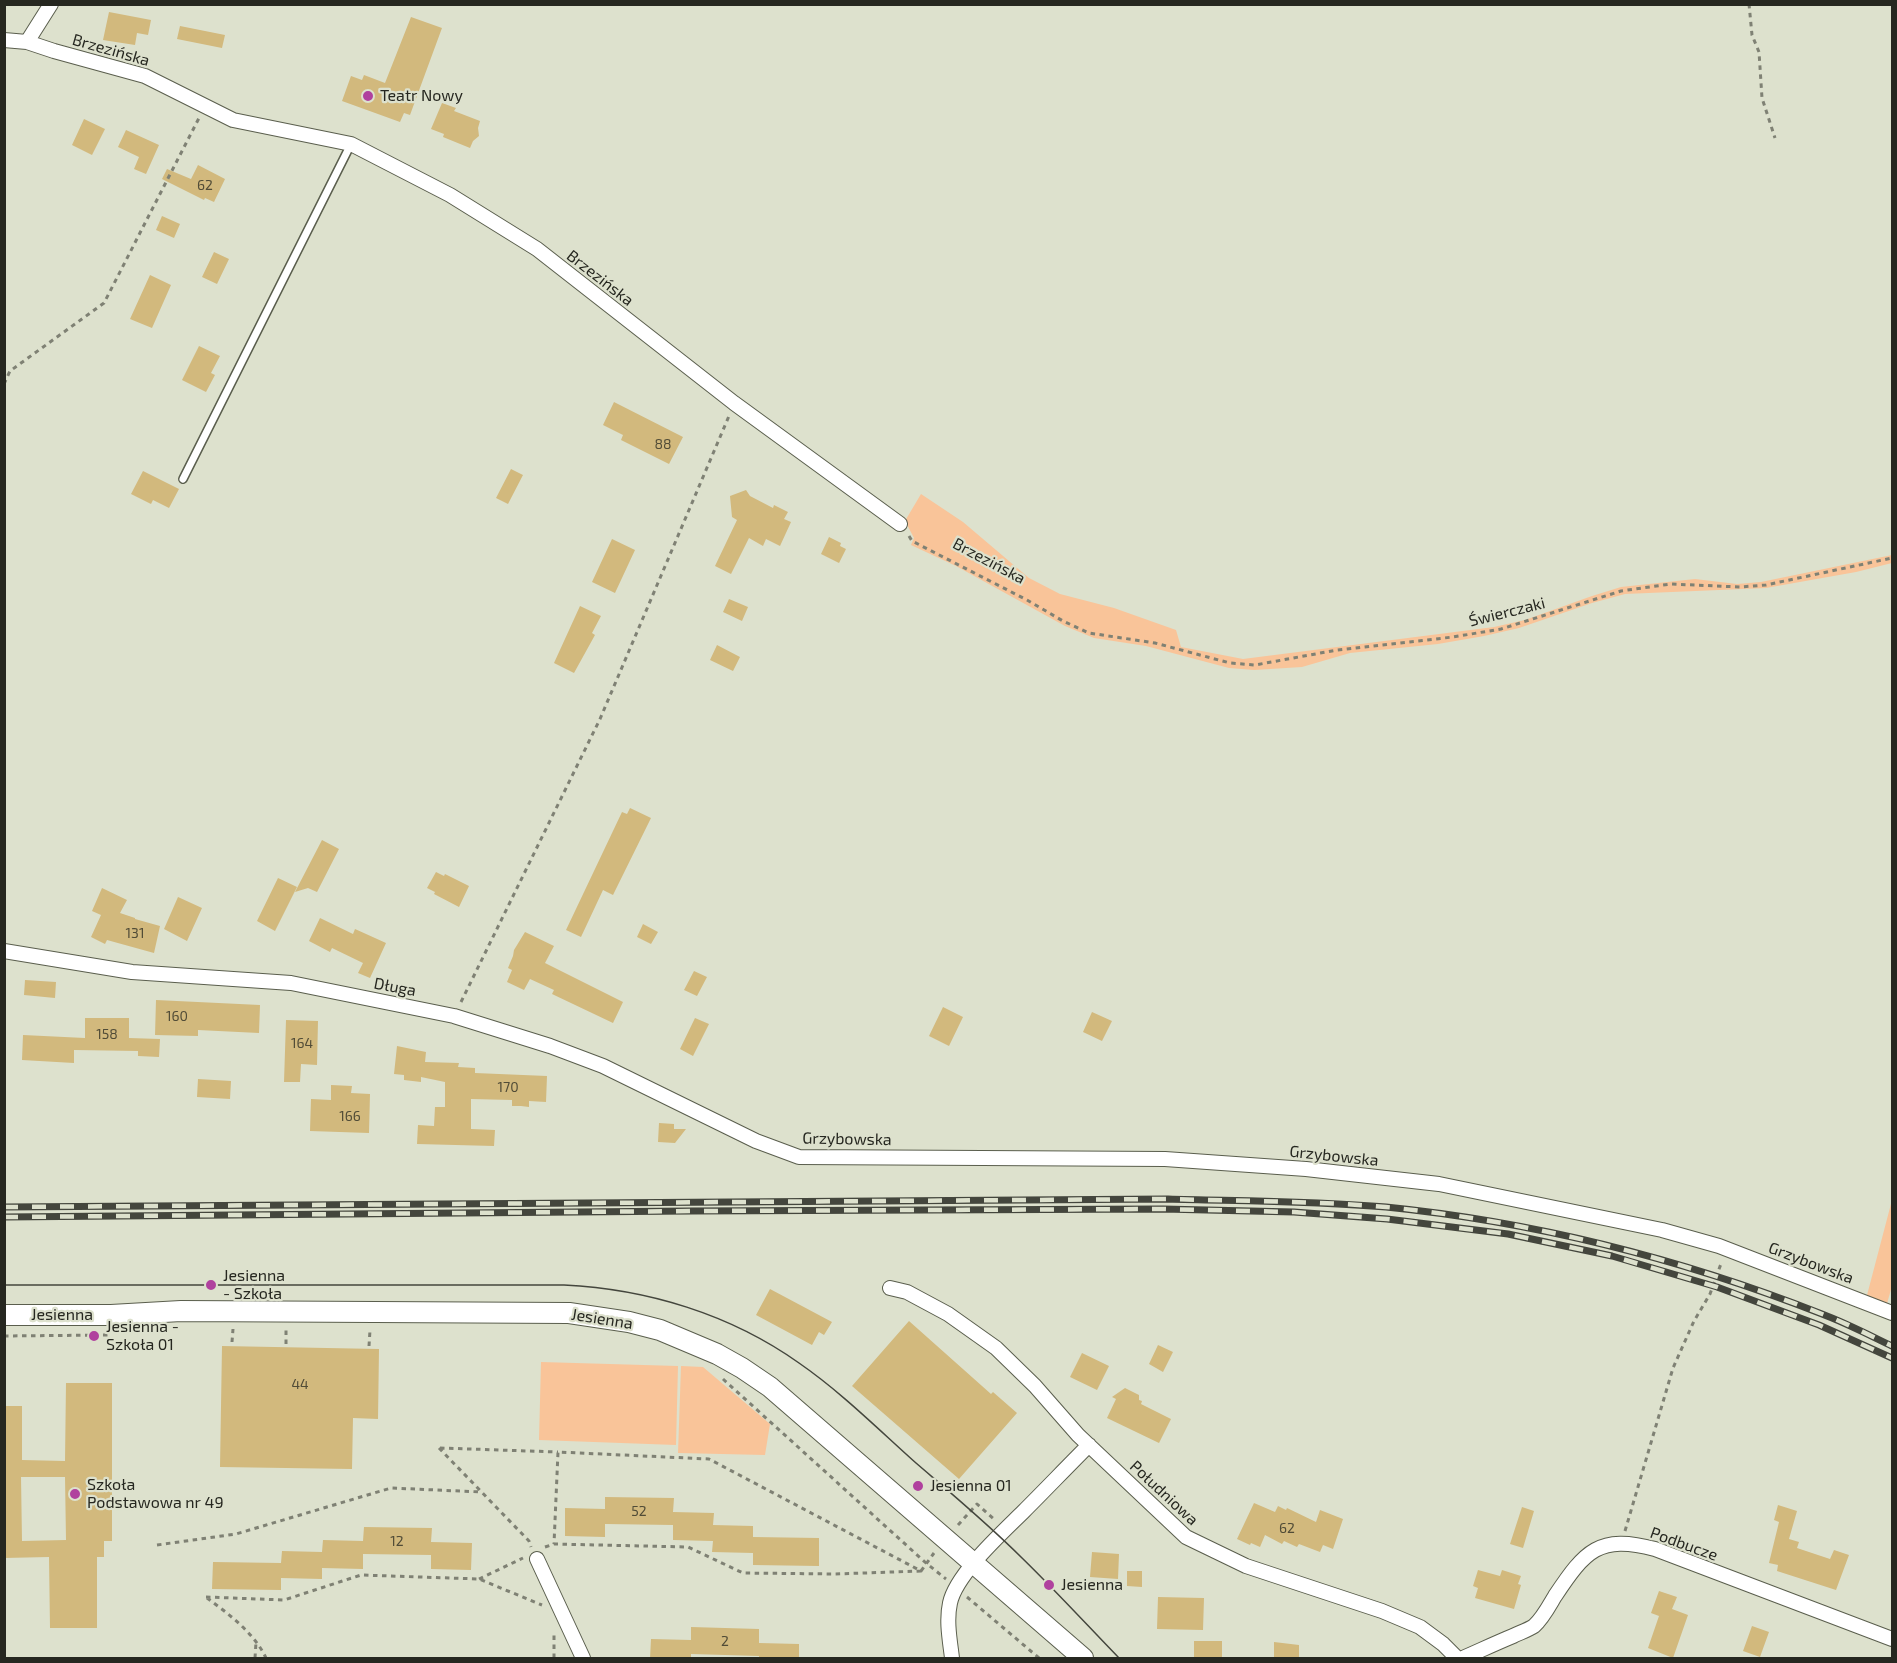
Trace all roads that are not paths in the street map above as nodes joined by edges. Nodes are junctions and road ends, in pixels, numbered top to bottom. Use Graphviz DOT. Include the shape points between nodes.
graph roads {
  1 [pos="51,4"];
  2 [pos="4,40"];
  3 [pos="27,42"];
  4 [pos="351,144"];
  5 [pos="183,479"];
  6 [pos="900,524"];
  7 [pos="4,951"];
  8 [pos="756,1141"];
  9 [pos="890,1288"];
  10 [pos="1893,1313"];
  11 [pos="4,1315"];
  12 [pos="1089,1445"];
  13 [pos="540,1554"];
  14 [pos="974,1563"];
  15 [pos="1893,1639"];
  16 [pos="1074,1656"];
  17 [pos="583,1659"];
  18 [pos="952,1659"];
  19 [pos="1457,1659"];
  20 [pos="1463,1659"];
  1 -- 3 [label="street"];
  2 -- 3 [label="street, Brzezińska"];
  3 -- 4 [label="street, Brzezińska" via="145,76 233,120"];
  4 -- 5 [label="lane"];
  4 -- 6 [label="street, Brzezińska" via="450,195 537,249 734,403"];
  7 -- 8 [label="street, Długa" via="132,972 291,983 454,1016 603,1066"];
  8 -- 10 [label="street, Grzybowska" via="812,1158 1165,1159 1306,1168 1439,1184 1662,1230 1727,1248"];
  9 -- 12 [label="street, Południowa" via="907,1292 948,1314 996,1348"];
  11 -- 14 [label="street, Jesienna" via="527,1312 569,1313 629,1322 660,1330 717,1354 771,1387"];
  12 -- 14 [label="street"];
  12 -- 19 [label="street, Południowa" via="1186,1537 1246,1566 1420,1627"];
  13 -- 17 [label="street"];
  14 -- 16 [label="street, Jesienna"];
  14 -- 18 [label="street" via="950,1603"];
  15 -- 20 [label="street, Podbucze" via="1655,1549 1618,1543 1602,1546 1584,1557 1533,1626"];
}
